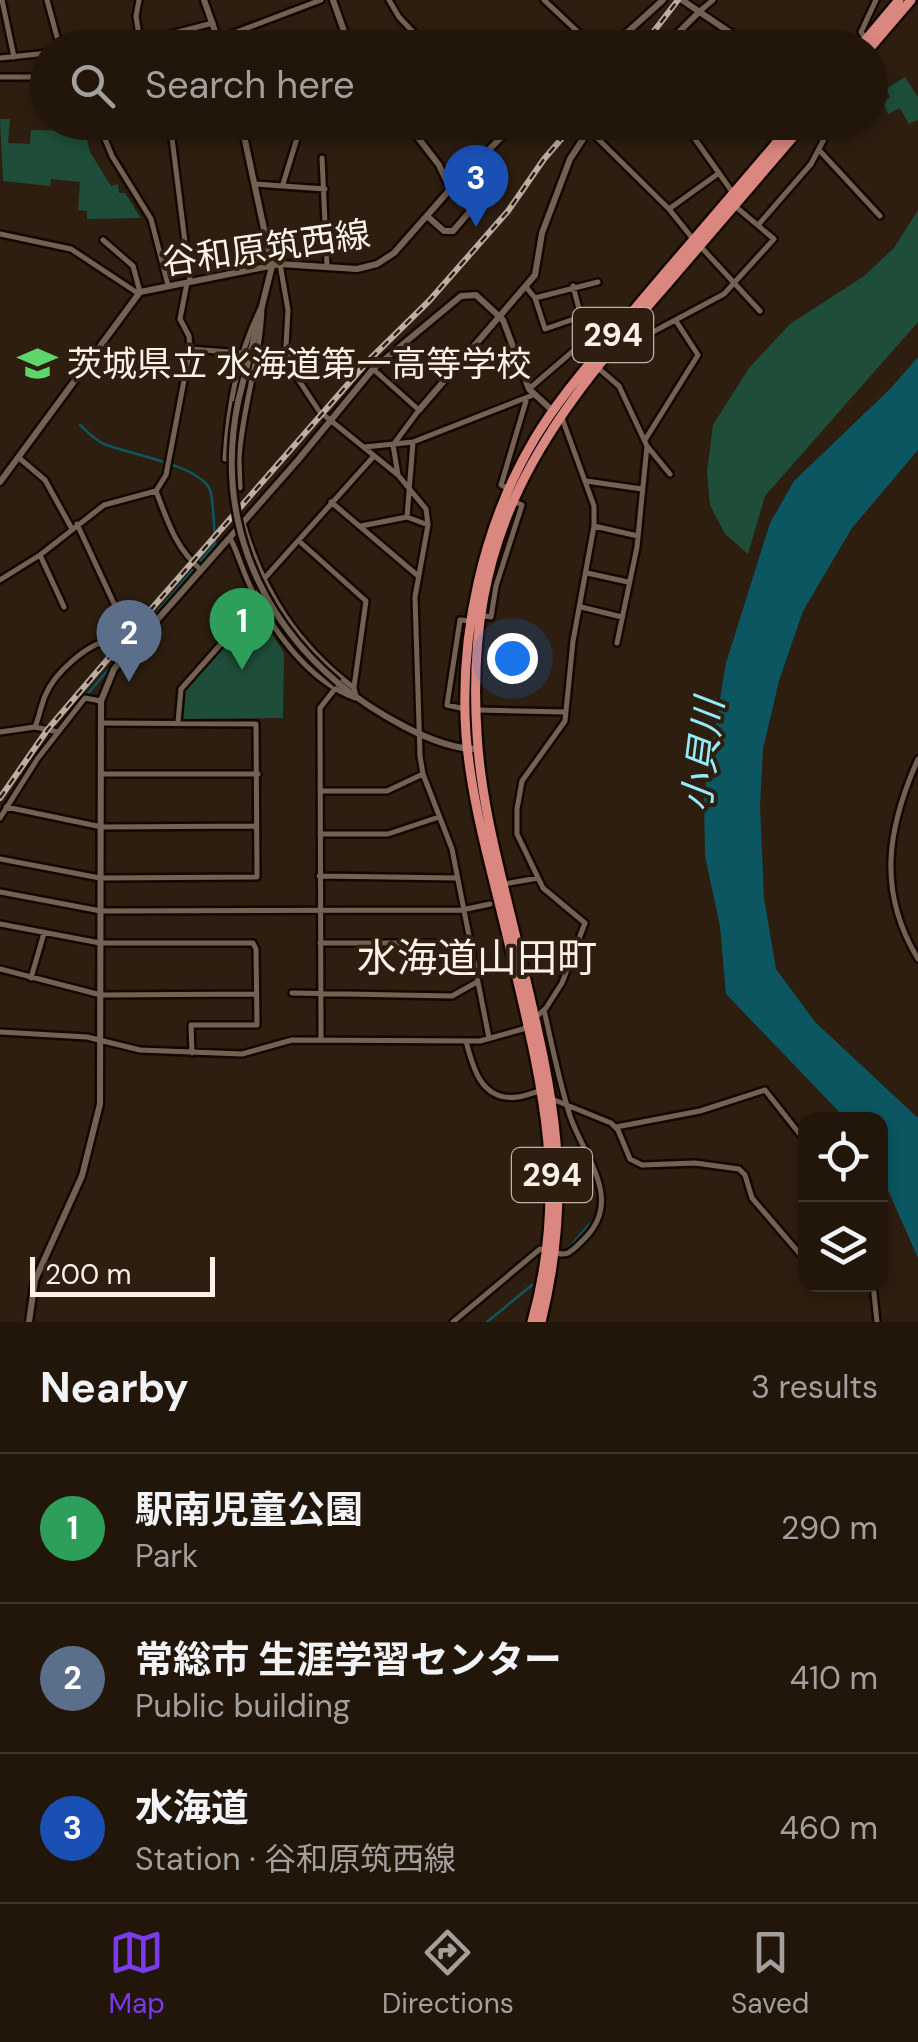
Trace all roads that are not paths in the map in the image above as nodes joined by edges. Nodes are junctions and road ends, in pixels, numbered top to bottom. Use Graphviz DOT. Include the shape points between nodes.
graph roads {
  1 [pos="2,0"];
  2 [pos="47,0"];
  3 [pos="138,0"];
  4 [pos="204,0"];
  5 [pos="321,0"];
  6 [pos="333,0"];
  7 [pos="389,0"];
  8 [pos="544,0"];
  9 [pos="663,0"];
  10 [pos="682,0"];
  11 [pos="713,0"];
  12 [pos="876,0"];
  13 [pos="899,0"];
  14 [pos="911,0"];
  15 [pos="700,12"];
  16 [pos="213,23"];
  17 [pos="55,30"];
  18 [pos="138,30"];
  19 [pos="190,30"];
  20 [pos="215,30"];
  21 [pos="240,30"];
  22 [pos="344,30"];
  23 [pos="412,30"];
  24 [pos="576,30"];
  25 [pos="630,30"];
  26 [pos="682,30"];
  27 [pos="726,30"];
  28 [pos="862,30"];
  29 [pos="876,30"];
  30 [pos="880,30"];
  31 [pos="30,55"];
  32 [pos="14,57"];
  33 [pos="0,58"];
  34 [pos="0,77"];
  35 [pos="30,77"];
  36 [pos="105,140"];
  37 [pos="174,140"];
  38 [pos="246,140"];
  39 [pos="296,140"];
  40 [pos="419,140"];
  41 [pos="498,140"];
  42 [pos="582,140"];
  43 [pos="604,140"];
  44 [pos="696,140"];
  45 [pos="780,140"];
  46 [pos="789,140"];
  47 [pos="824,140"];
  48 [pos="819,150"];
  49 [pos="322,158"];
  50 [pos="720,172"];
  51 [pos="256,184"];
  52 [pos="282,184"];
  53 [pos="453,186"];
  54 [pos="325,189"];
  55 [pos="734,200"];
  56 [pos="669,210"];
  57 [pos="427,216"];
  58 [pos="880,216"];
  59 [pos="758,225"];
  60 [pos="0,234"];
  61 [pos="104,240"];
  62 [pos="697,243"];
  63 [pos="276,265"];
  64 [pos="327,266"];
  65 [pos="188,282"];
  66 [pos="598,282"];
  67 [pos="168,284"];
  68 [pos="735,284"];
  69 [pos="573,286"];
  70 [pos="526,287"];
  71 [pos="140,293"];
  72 [pos="535,298"];
  73 [pos="262,306"];
  74 [pos="760,311"];
  75 [pos="500,316"];
  76 [pos="580,318"];
  77 [pos="676,320"];
  78 [pos="587,339"];
  79 [pos="611,343"];
  80 [pos="190,349"];
  81 [pos="244,353"];
  82 [pos="256,355"];
  83 [pos="289,359"];
  84 [pos="596,366"];
  85 [pos="373,369"];
  86 [pos="530,394"];
  87 [pos="419,410"];
  88 [pos="556,413"];
  89 [pos="331,422"];
  90 [pos="414,442"];
  91 [pos="646,443"];
  92 [pos="393,445"];
  93 [pos="365,447"];
  94 [pos="374,456"];
  95 [pos="18,457"];
  96 [pos="239,459"];
  97 [pos="670,474"];
  98 [pos="398,475"];
  99 [pos="585,480"];
  100 [pos="0,482"];
  101 [pos="408,486"];
  102 [pos="240,488"];
  103 [pos="642,488"];
  104 [pos="509,489"];
  105 [pos="156,492"];
  106 [pos="332,502"];
  107 [pos="513,502"];
  108 [pos="406,517"];
  109 [pos="243,523"];
  110 [pos="428,525"];
  111 [pos="75,526"];
  112 [pos="361,526"];
  113 [pos="594,526"];
  114 [pos="638,536"];
  115 [pos="230,538"];
  116 [pos="299,541"];
  117 [pos="490,552"];
  118 [pos="40,555"];
  119 [pos="506,556"];
  120 [pos="201,570"];
  121 [pos="587,573"];
  122 [pos="418,576"];
  123 [pos="0,580"];
  124 [pos="263,580"];
  125 [pos="630,582"];
  126 [pos="257,599"];
  127 [pos="64,607"];
  128 [pos="580,607"];
  129 [pos="622,617"];
  130 [pos="476,618"];
  131 [pos="617,643"];
  132 [pos="336,686"];
  133 [pos="354,688"];
  134 [pos="358,698"];
  135 [pos="101,701"];
  136 [pos="471,709"];
  137 [pos="565,712"];
  138 [pos="178,722"];
  139 [pos="100,723"];
  140 [pos="35,726"];
  141 [pos="418,731"];
  142 [pos="0,732"];
  143 [pos="58,732"];
  144 [pos="473,749"];
  145 [pos="918,759"];
  146 [pos="102,774"];
  147 [pos="258,774"];
  148 [pos="423,774"];
  149 [pos="320,790"];
  150 [pos="6,808"];
  151 [pos="440,817"];
  152 [pos="0,818"];
  153 [pos="102,826"];
  154 [pos="257,826"];
  155 [pos="320,834"];
  156 [pos="0,859"];
  157 [pos="319,876"];
  158 [pos="100,878"];
  159 [pos="457,878"];
  160 [pos="538,878"];
  161 [pos="504,884"];
  162 [pos="0,892"];
  163 [pos="490,904"];
  164 [pos="320,910"];
  165 [pos="462,910"];
  166 [pos="101,911"];
  167 [pos="0,924"];
  168 [pos="44,932"];
  169 [pos="320,942"];
  170 [pos="100,943"];
  171 [pos="469,943"];
  172 [pos="918,959"];
  173 [pos="0,969"];
  174 [pos="31,978"];
  175 [pos="477,982"];
  176 [pos="292,993"];
  177 [pos="256,994"];
  178 [pos="320,994"];
  179 [pos="101,995"];
  180 [pos="544,1010"];
  181 [pos="532,1022"];
  182 [pos="0,1032"];
  183 [pos="489,1039"];
  184 [pos="321,1040"];
  185 [pos="102,1041"];
  186 [pos="466,1042"];
  187 [pos="192,1053"];
  188 [pos="547,1094"];
  189 [pos="566,1104"];
  190 [pos="616,1127"];
  191 [pos="798,1132"];
  192 [pos="798,1252"];
  193 [pos="551,1253"];
  194 [pos="873,1292"];
  195 [pos="29,1322"];
  196 [pos="453,1322"];
  197 [pos="532,1322"];
  198 [pos="540,1322"];
  199 [pos="876,1322"];
  1 -- 32 [label="street"];
  2 -- 17 [label="street"];
  3 -- 18 [label="street"];
  4 -- 16 [label="street"];
  5 -- 21 [label="street"];
  6 -- 22 [label="street"];
  7 -- 23 [label="street"];
  8 -- 24 [label="street"];
  9 -- 25 [label="street"];
  10 -- 15 [label="street"];
  11 -- 15 [label="street"];
  12 -- 28 [label="street"];
  13 -- 29 [label="highway"];
  14 -- 30 [label="highway"];
  15 -- 26 [label="street"];
  15 -- 27 [label="street"];
  16 -- 19 [label="street"];
  16 -- 20 [label="street"];
  31 -- 32 [label="street"];
  32 -- 33 [label="street"];
  34 -- 35 [label="street"];
  36 -- 67 [label="street" via="151,219"];
  37 -- 65 [label="street"];
  38 -- 51 [label="street"];
  39 -- 52 [label="street"];
  40 -- 53 [label="street"];
  41 -- 53 [label="street, 谷和原筑西線"];
  42 -- 70 [label="street"];
  43 -- 56 [label="street"];
  44 -- 50 [label="street"];
  45 -- 55 [label="highway, 294"];
  46 -- 55 [label="highway, 294"];
  47 -- 48 [label="street"];
  48 -- 58 [label="street"];
  48 -- 59 [label="street"];
  49 -- 54 [label="street"];
  50 -- 55 [label="street"];
  50 -- 56 [label="street"];
  51 -- 52 [label="street"];
  51 -- 63 [label="street"];
  52 -- 54 [label="street"];
  53 -- 57 [label="street, 谷和原筑西線"];
  53 -- 57 [label="street" via="472,204 458,227 444,231"];
  54 -- 64 [label="street"];
  55 -- 59 [label="street"];
  55 -- 62 [label="highway, 294"];
  56 -- 62 [label="street"];
  57 -- 64 [label="street, 谷和原筑西線" via="384,260 363,268"];
  59 -- 68 [label="street" via="774,239"];
  60 -- 71 [label="street" via="71,249"];
  61 -- 71 [label="street" via="133,266"];
  62 -- 68 [label="street"];
  62 -- 79 [label="highway, 294"];
  63 -- 64 [label="street, 谷和原筑西線"];
  63 -- 65 [label="street, 谷和原筑西線"];
  63 -- 73 [label="street"];
  63 -- 83 [label="street" via="288,310"];
  65 -- 67 [label="street, 谷和原筑西線"];
  65 -- 80 [label="street" via="180,319"];
  66 -- 69 [label="street"];
  67 -- 71 [label="street, 谷和原筑西線"];
  68 -- 74 [label="street"];
  68 -- 77 [label="street"];
  69 -- 72 [label="street"];
  69 -- 76 [label="street"];
  70 -- 72 [label="street"];
  70 -- 75 [label="street"];
  71 -- 95 [label="street, 谷和原筑西線"];
  72 -- 76 [label="street" via="545,329"];
  73 -- 81 [label="street"];
  73 -- 82 [label="street"];
  73 -- 132 [label="street, bridge" via="232,444 238,524 248,561 281,624"];
  75 -- 85 [label="street" via="476,295 464,294"];
  75 -- 86 [label="street"];
  75 -- 87 [label="street"];
  76 -- 78 [label="street"];
  77 -- 79 [label="street" via="620,349"];
  77 -- 91 [label="street" via="698,356"];
  78 -- 79 [label="street" via="602,333"];
  78 -- 86 [label="street"];
  79 -- 84 [label="highway, 294"];
  79 -- 88 [label="highway, 294"];
  80 -- 81 [label="street"];
  80 -- 105 [label="street" via="166,475"];
  81 -- 96 [label="street" via="225,459"];
  82 -- 83 [label="street"];
  82 -- 96 [label="street"];
  83 -- 89 [label="street"];
  84 -- 88 [label="highway, 294"];
  84 -- 91 [label="street" via="619,386"];
  85 -- 87 [label="street"];
  85 -- 89 [label="street"];
  86 -- 88 [label="street"];
  86 -- 90 [label="street"];
  86 -- 104 [label="street" via="501,485"];
  87 -- 92 [label="street"];
  88 -- 99 [label="street"];
  88 -- 104 [label="highway, 294"];
  88 -- 107 [label="highway, 294"];
  89 -- 93 [label="street"];
  89 -- 109 [label="street"];
  90 -- 92 [label="street"];
  90 -- 101 [label="street"];
  91 -- 97 [label="street"];
  91 -- 103 [label="street"];
  92 -- 93 [label="street"];
  92 -- 98 [label="street"];
  93 -- 94 [label="street"];
  94 -- 98 [label="street"];
  94 -- 106 [label="street"];
  95 -- 100 [label="street, 谷和原筑西線"];
  95 -- 111 [label="street" via="46,480"];
  96 -- 102 [label="street"];
  98 -- 101 [label="street"];
  99 -- 103 [label="street"];
  99 -- 113 [label="street"];
  101 -- 108 [label="street"];
  101 -- 110 [label="street" via="426,510"];
  103 -- 114 [label="street"];
  104 -- 117 [label="highway, 294"];
  105 -- 111 [label="street" via="109,503"];
  105 -- 120 [label="street" via="171,534"];
  106 -- 112 [label="street"];
  106 -- 116 [label="street"];
  107 -- 117 [label="highway, 294"];
  107 -- 119 [label="street" via="522,505"];
  108 -- 110 [label="street"];
  108 -- 112 [label="street"];
  109 -- 115 [label="street"];
  109 -- 124 [label="street"];
  110 -- 122 [label="street"];
  111 -- 118 [label="street"];
  111 -- 140 [label="street" via="122,626 58,678"];
  112 -- 122 [label="street"];
  113 -- 114 [label="street"];
  113 -- 121 [label="street"];
  114 -- 125 [label="street"];
  115 -- 120 [label="street"];
  115 -- 126 [label="street"];
  116 -- 124 [label="street"];
  116 -- 133 [label="street" via="366,602"];
  117 -- 119 [label="street"];
  117 -- 130 [label="highway, 294"];
  118 -- 123 [label="street"];
  118 -- 127 [label="street"];
  119 -- 130 [label="street" via="492,617"];
  120 -- 135 [label="street" via="114,669"];
  121 -- 125 [label="street"];
  121 -- 128 [label="street"];
  122 -- 141 [label="street"];
  124 -- 126 [label="street"];
  124 -- 133 [label="street" via="302,641"];
  125 -- 129 [label="street"];
  126 -- 132 [label="street" via="293,650"];
  126 -- 138 [label="street" via="181,689"];
  128 -- 129 [label="street"];
  128 -- 137 [label="street"];
  129 -- 131 [label="street"];
  130 -- 136 [label="highway, 294"];
  130 -- 136 [label="street" via="460,620 447,705"];
  132 -- 134 [label="street"];
  132 -- 149 [label="street" via="320,708"];
  133 -- 134 [label="street"];
  134 -- 141 [label="street"];
  135 -- 139 [label="street"];
  135 -- 143 [label="street" via="85,698"];
  136 -- 137 [label="street"];
  136 -- 144 [label="highway, 294"];
  137 -- 160 [label="street" via="519,792 517,834"];
  138 -- 139 [label="street"];
  138 -- 147 [label="street" via="254,722"];
  139 -- 146 [label="street"];
  140 -- 142 [label="street"];
  140 -- 143 [label="street"];
  141 -- 144 [label="street"];
  141 -- 148 [label="street"];
  143 -- 150 [label="street"];
  144 -- 161 [label="highway, 294"];
  144 -- 181 [label="highway, 294" via="478,808"];
  145 -- 172 [label="street" via="895,827 889,877 900,925"];
  146 -- 147 [label="street"];
  146 -- 153 [label="street"];
  147 -- 154 [label="street"];
  148 -- 149 [label="street" via="387,792"];
  148 -- 151 [label="street"];
  149 -- 155 [label="street"];
  150 -- 152 [label="street"];
  150 -- 153 [label="street"];
  151 -- 155 [label="street" via="388,834"];
  151 -- 159 [label="street"];
  153 -- 154 [label="street"];
  153 -- 158 [label="street"];
  154 -- 158 [label="street" via="257,876"];
  155 -- 157 [label="street"];
  156 -- 158 [label="street"];
  157 -- 159 [label="street"];
  157 -- 164 [label="street"];
  158 -- 166 [label="street"];
  159 -- 165 [label="street"];
  160 -- 161 [label="street"];
  160 -- 180 [label="street" via="552,898 585,922"];
  161 -- 181 [label="highway, 294"];
  162 -- 166 [label="street"];
  163 -- 165 [label="street"];
  164 -- 165 [label="street"];
  164 -- 166 [label="street"];
  164 -- 169 [label="street"];
  165 -- 171 [label="street"];
  166 -- 170 [label="street"];
  167 -- 168 [label="street"];
  168 -- 170 [label="street"];
  168 -- 174 [label="street"];
  169 -- 171 [label="street"];
  169 -- 178 [label="street"];
  170 -- 177 [label="street" via="253,943"];
  170 -- 179 [label="street"];
  171 -- 175 [label="street"];
  173 -- 174 [label="street"];
  174 -- 179 [label="street"];
  175 -- 178 [label="street" via="452,996"];
  175 -- 183 [label="street"];
  176 -- 178 [label="street"];
  177 -- 179 [label="street"];
  177 -- 187 [label="street" via="257,1025 191,1025"];
  178 -- 184 [label="street"];
  179 -- 185 [label="street"];
  180 -- 181 [label="street"];
  180 -- 189 [label="street"];
  181 -- 183 [label="street"];
  181 -- 188 [label="highway, 294"];
  182 -- 185 [label="street"];
  183 -- 186 [label="street"];
  184 -- 186 [label="street"];
  184 -- 187 [label="street" via="285,1041 242,1054"];
  185 -- 187 [label="street"];
  185 -- 195 [label="street" via="94,1140 34,1280"];
  186 -- 188 [label="street" via="484,1087 502,1096"];
  188 -- 189 [label="street"];
  188 -- 193 [label="highway, 294" via="560,1177"];
  189 -- 190 [label="street"];
  189 -- 193 [label="street" via="604,1196 599,1220 570,1254"];
  190 -- 191 [label="street" via="765,1090"];
  190 -- 192 [label="street" via="630,1159 642,1165 695,1163 744,1172 752,1198"];
  193 -- 196 [label="street" via="540,1250"];
  193 -- 197 [label="highway, 294"];
  193 -- 198 [label="highway, 294"];
  194 -- 199 [label="street"];
}
